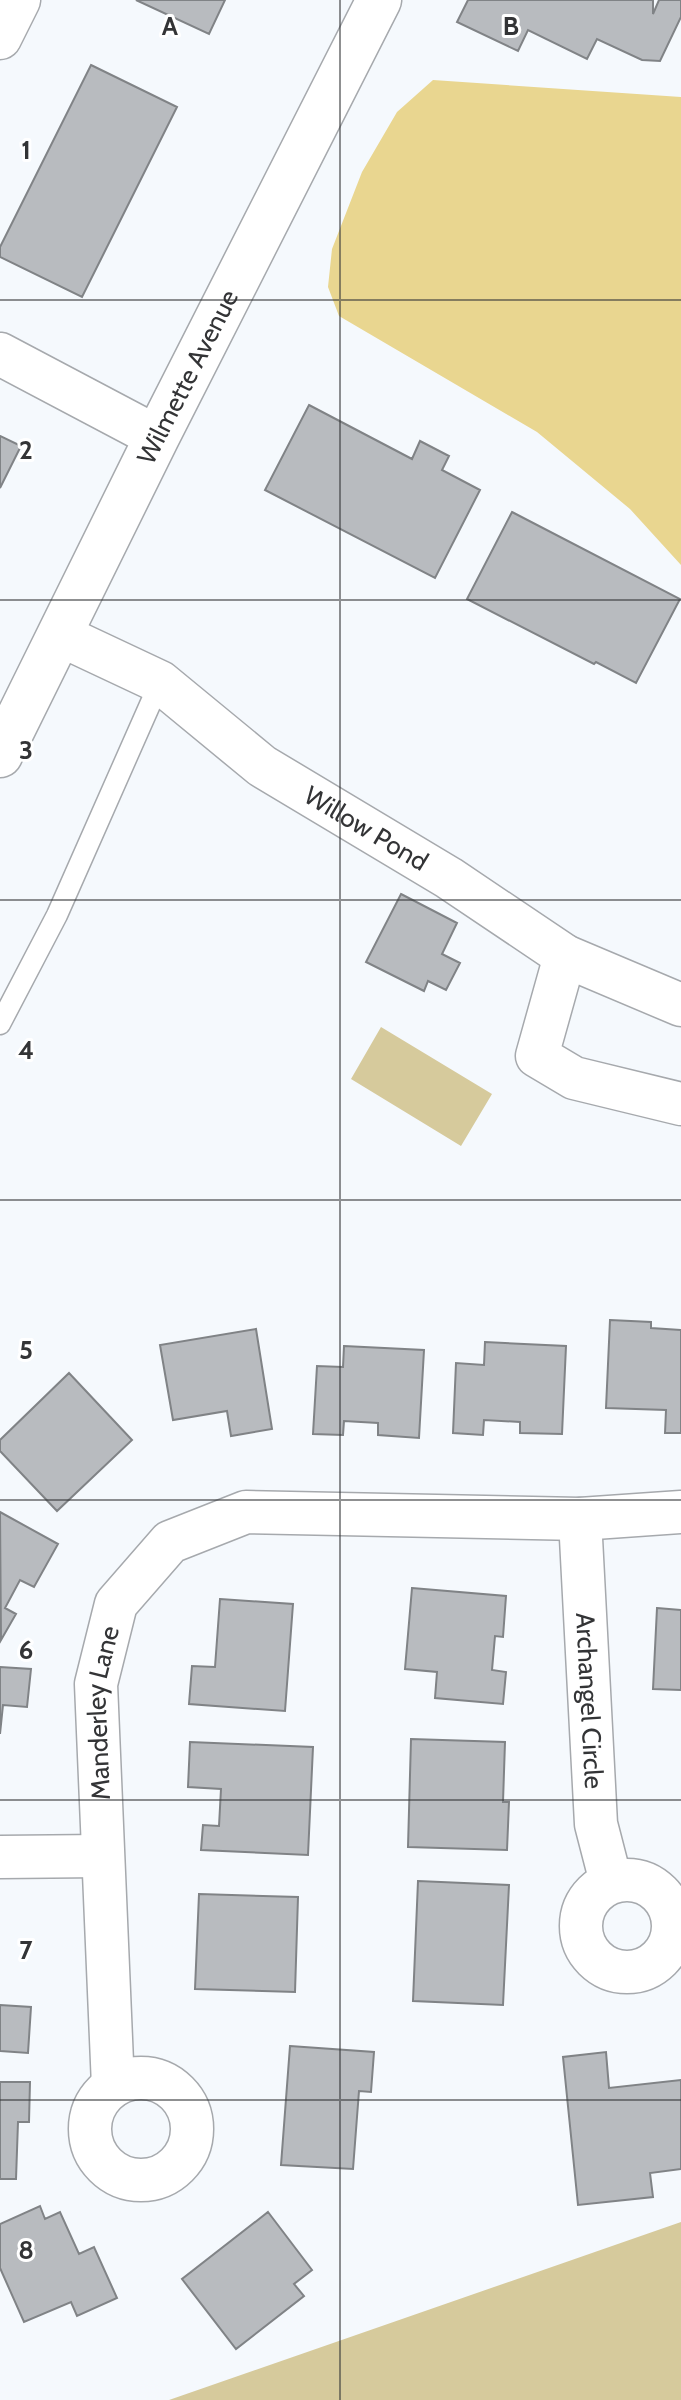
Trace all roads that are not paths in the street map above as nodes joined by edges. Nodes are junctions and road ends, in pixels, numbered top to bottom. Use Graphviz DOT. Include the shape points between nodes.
graph roads {
  1 [pos="19,0"];
  2 [pos="379,0"];
  3 [pos="0,38"];
  4 [pos="0,354"];
  5 [pos="157,437"];
  6 [pos="60,635"];
  7 [pos="160,682"];
  8 [pos="0,755"];
  9 [pos="565,956"];
  10 [pos="681,1005"];
  11 [pos="0,1024"];
  12 [pos="681,1104"];
  13 [pos="681,1512"];
  14 [pos="580,1519"];
  15 [pos="102,1856"];
  16 [pos="0,1857"];
  17 [pos="611,1882"];
  18 [pos="113,2086"];
  1 -- 3 [label="street"];
  2 -- 5 [label="street, Wilmette Avenue"];
  4 -- 5 [label="street"];
  5 -- 6 [label="street, Wilmette Avenue"];
  6 -- 7 [label="street, Willow Pond"];
  6 -- 8 [label="street, Wilmette Avenue"];
  7 -- 9 [label="street, Willow Pond" via="262,766 449,878"];
  7 -- 11 [label="lane" via="57,915"];
  9 -- 10 [label="street, Willow Pond"];
  9 -- 12 [label="street" via="537,1056 574,1078"];
  13 -- 14 [label="street, Manderley Lane"];
  14 -- 15 [label="street, Manderley Lane" via="246,1512 170,1542 116,1604 96,1684"];
  14 -- 17 [label="street, Archangel Circle" via="596,1824"];
  15 -- 16 [label="street"];
  15 -- 18 [label="street, Manderley Lane"];
}
